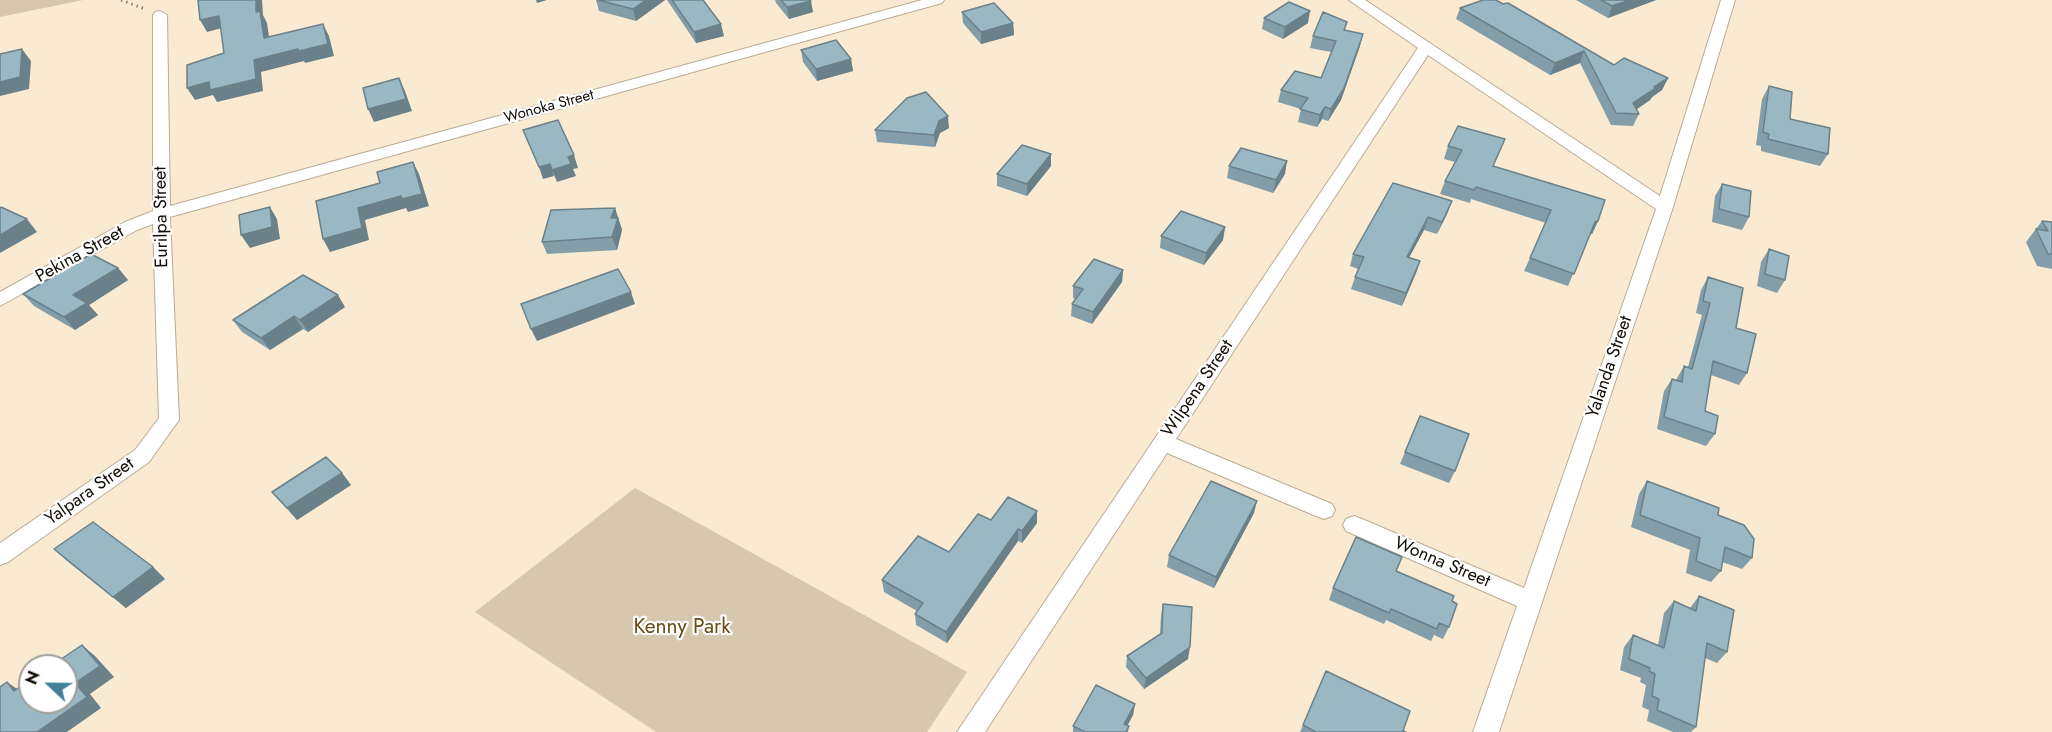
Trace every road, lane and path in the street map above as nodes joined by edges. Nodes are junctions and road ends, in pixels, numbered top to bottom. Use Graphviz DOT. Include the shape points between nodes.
graph roads {
  1 [pos="121,0"];
  2 [pos="937,0"];
  3 [pos="1356,0"];
  4 [pos="1728,0"];
  5 [pos="160,15"];
  6 [pos="1426,47"];
  7 [pos="1665,207"];
  8 [pos="162,214"];
  9 [pos="0,300"];
  10 [pos="169,420"];
  11 [pos="1162,442"];
  12 [pos="1324,510"];
  13 [pos="1354,525"];
  14 [pos="0,555"];
  15 [pos="1530,601"];
  16 [pos="970,732"];
  17 [pos="1486,732"];
  1 -- 5 [label="path"];
  2 -- 8 [label="street, Wonoka Street"];
  3 -- 6 [label="street"];
  4 -- 7 [label="street, Yalanda Street"];
  5 -- 8 [label="street, Eurilpa Street"];
  6 -- 7 [label="street"];
  6 -- 11 [label="street, Wilpena Street"];
  7 -- 15 [label="street, Yalanda Street"];
  8 -- 9 [label="street, Pekina Street" via="132,226"];
  8 -- 10 [label="street, Eurilpa Street"];
  10 -- 14 [label="street, Yalpara Street" via="142,456"];
  11 -- 12 [label="street"];
  11 -- 16 [label="street, Wilpena Street"];
  13 -- 15 [label="street, Wonna Street"];
  15 -- 17 [label="street, Yalanda Street"];
}
